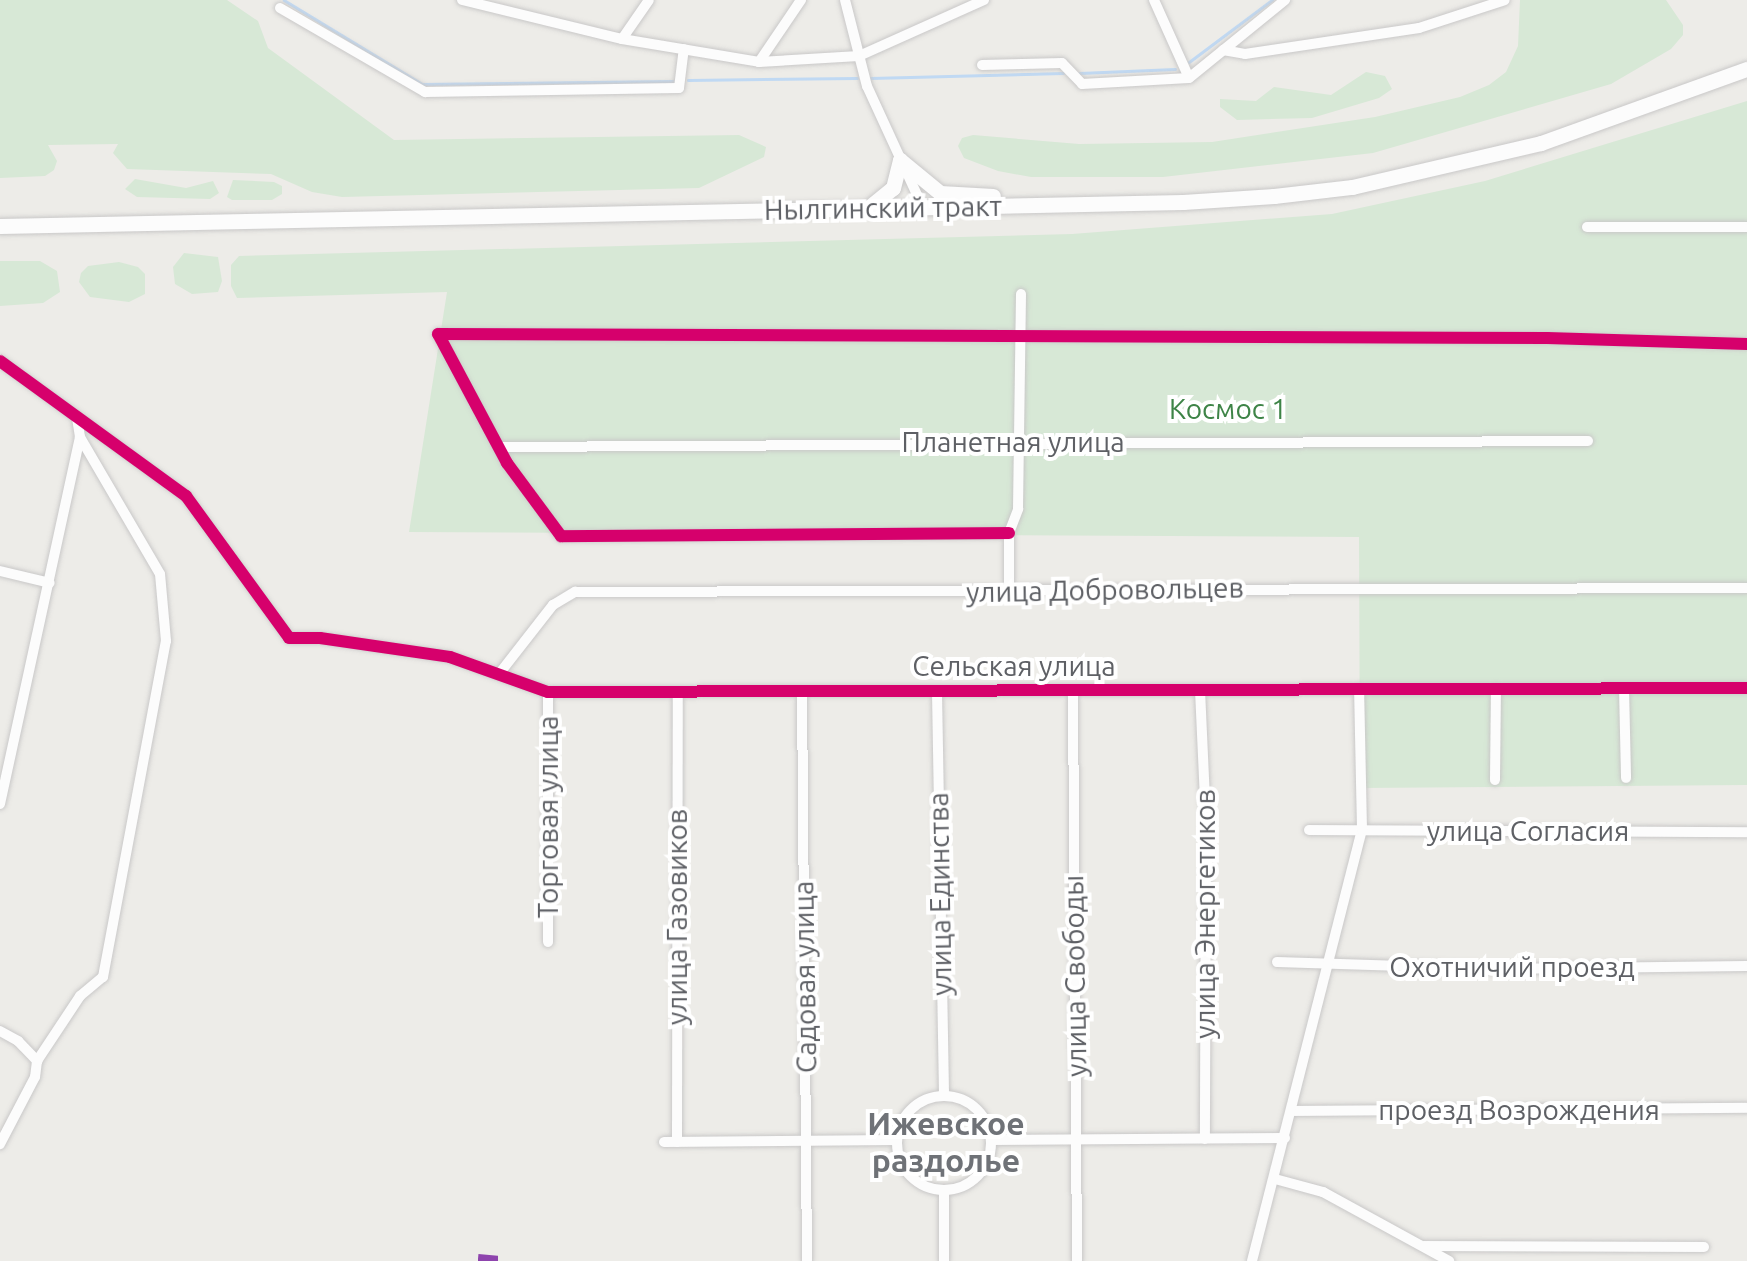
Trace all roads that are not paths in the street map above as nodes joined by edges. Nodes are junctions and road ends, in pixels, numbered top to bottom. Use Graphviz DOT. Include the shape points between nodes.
graph roads {
  1 [pos="649,0"];
  2 [pos="801,0"];
  3 [pos="846,0"];
  4 [pos="984,0"];
  5 [pos="1154,0"];
  6 [pos="1285,0"];
  7 [pos="1504,0"];
  8 [pos="471,1"];
  9 [pos="280,8"];
  10 [pos="622,39"];
  11 [pos="684,49"];
  12 [pos="1222,50"];
  13 [pos="859,56"];
  14 [pos="759,62"];
  15 [pos="982,65"];
  16 [pos="1747,68"];
  17 [pos="1189,78"];
  18 [pos="900,160"];
  19 [pos="1158,203"];
  20 [pos="923,208"];
  21 [pos="866,209"];
  22 [pos="0,226"];
  23 [pos="1587,227"];
  24 [pos="1747,227"];
  25 [pos="1020,294"];
  26 [pos="1017,337"];
  27 [pos="1747,344"];
  28 [pos="0,361"];
  29 [pos="78,418"];
  30 [pos="80,437"];
  31 [pos="1019,441"];
  32 [pos="1588,441"];
  33 [pos="499,447"];
  34 [pos="1009,533"];
  35 [pos="0,571"];
  36 [pos="50,583"];
  37 [pos="1747,588"];
  38 [pos="1009,592"];
  39 [pos="499,674"];
  40 [pos="1359,688"];
  41 [pos="1496,688"];
  42 [pos="1624,688"];
  43 [pos="1747,688"];
  44 [pos="1200,690"];
  45 [pos="1073,691"];
  46 [pos="548,692"];
  47 [pos="678,692"];
  48 [pos="802,692"];
  49 [pos="937,692"];
  50 [pos="1626,778"];
  51 [pos="1495,780"];
  52 [pos="0,804"];
  53 [pos="1310,830"];
  54 [pos="1362,830"];
  55 [pos="1747,832"];
  56 [pos="548,942"];
  57 [pos="1278,962"];
  58 [pos="1747,966"];
  59 [pos="1330,967"];
  60 [pos="0,1030"];
  61 [pos="37,1061"];
  62 [pos="944,1096"];
  63 [pos="1747,1108"];
  64 [pos="1292,1111"];
  65 [pos="1284,1138"];
  66 [pos="1077,1139"];
  67 [pos="1205,1139"];
  68 [pos="1,1140"];
  69 [pos="896,1140"];
  70 [pos="991,1140"];
  71 [pos="807,1141"];
  72 [pos="1276,1180"];
  73 [pos="944,1191"];
  74 [pos="1424,1246"];
  75 [pos="1704,1248"];
  76 [pos="807,1261"];
  77 [pos="944,1261"];
  78 [pos="1078,1261"];
  79 [pos="1252,1261"];
  80 [pos="1449,1261"];
  1 -- 10 [label="street"];
  2 -- 14 [label="street"];
  3 -- 13 [label="street"];
  4 -- 13 [label="street"];
  5 -- 17 [label="street"];
  6 -- 12 [label="street"];
  7 -- 12 [label="street" via="1419,28 1246,54"];
  8 -- 10 [label="street"];
  9 -- 11 [label="street" via="426,92 679,88"];
  10 -- 11 [label="street"];
  11 -- 14 [label="street"];
  12 -- 17 [label="street"];
  13 -- 14 [label="street"];
  13 -- 18 [label="street"];
  15 -- 17 [label="street" via="1062,64 1082,84"];
  16 -- 19 [label="main road, Нылгинский тракт" via="1541,143 1450,167 1352,187"];
  18 -- 19 [label="main road" via="928,186 951,196 1130,194"];
  18 -- 20 [label="street"];
  18 -- 21 [label="main road" via="892,188"];
  19 -- 20 [label="main road, Нылгинский тракт"];
  20 -- 21 [label="main road, Нылгинский тракт"];
  21 -- 22 [label="main road, Нылгинский тракт"];
  23 -- 24 [label="street"];
  25 -- 26 [label="street"];
  26 -- 27 [label="street"];
  26 -- 31 [label="street"];
  26 -- 33 [label="street" via="438,334"];
  28 -- 29 [label="street"];
  29 -- 30 [label="street"];
  29 -- 39 [label="street, Сельская улица" via="186,496 289,638 450,657"];
  30 -- 36 [label="street"];
  30 -- 61 [label="street" via="160,574 166,641 103,977 80,996"];
  31 -- 32 [label="street, Планетная улица"];
  31 -- 33 [label="street, Планетная улица"];
  31 -- 34 [label="street" via="1018,508"];
  33 -- 34 [label="street" via="561,536"];
  34 -- 38 [label="street"];
  35 -- 36 [label="street"];
  36 -- 52 [label="street"];
  37 -- 38 [label="street, улица Добровольцев"];
  38 -- 39 [label="street, улица Добровольцев" via="576,592 553,605"];
  39 -- 46 [label="street, Сельская улица"];
  40 -- 41 [label="street, Сельская улица"];
  40 -- 44 [label="street, Сельская улица"];
  40 -- 54 [label="street"];
  41 -- 42 [label="street, Сельская улица"];
  41 -- 51 [label="street"];
  42 -- 43 [label="street, Сельская улица"];
  42 -- 50 [label="street"];
  44 -- 45 [label="street, Сельская улица"];
  44 -- 67 [label="street, улица Энергетиков"];
  45 -- 49 [label="street, Сельская улица"];
  45 -- 66 [label="street, улица Свободы"];
  46 -- 47 [label="street, Сельская улица"];
  46 -- 56 [label="street, Торговая улица"];
  47 -- 48 [label="street, Сельская улица"];
  47 -- 71 [label="street, улица Газовиков" via="670,1142"];
  48 -- 49 [label="street, Сельская улица"];
  48 -- 71 [label="street, Садовая улица"];
  49 -- 62 [label="street, улица Единства"];
  53 -- 54 [label="street, улица Согласия"];
  54 -- 55 [label="street, улица Согласия"];
  54 -- 59 [label="street"];
  57 -- 59 [label="street, Охотничий проезд"];
  58 -- 59 [label="street, Охотничий проезд"];
  59 -- 64 [label="street"];
  60 -- 61 [label="street"];
  61 -- 68 [label="street"];
  62 -- 69 [label="street" via="917,1104"];
  62 -- 70 [label="street" via="971,1104"];
  63 -- 64 [label="street, проезд Возрождения"];
  64 -- 65 [label="street"];
  65 -- 67 [label="street"];
  65 -- 72 [label="street"];
  66 -- 67 [label="street"];
  66 -- 70 [label="street"];
  66 -- 78 [label="street, улица Свободы"];
  69 -- 71 [label="street"];
  69 -- 73 [label="street" via="904,1170"];
  70 -- 73 [label="street" via="990,1155 973,1181"];
  71 -- 76 [label="street, Садовая улица"];
  72 -- 74 [label="street" via="1323,1192"];
  72 -- 79 [label="street"];
  73 -- 77 [label="street"];
  74 -- 75 [label="street"];
  74 -- 80 [label="street"];
}
